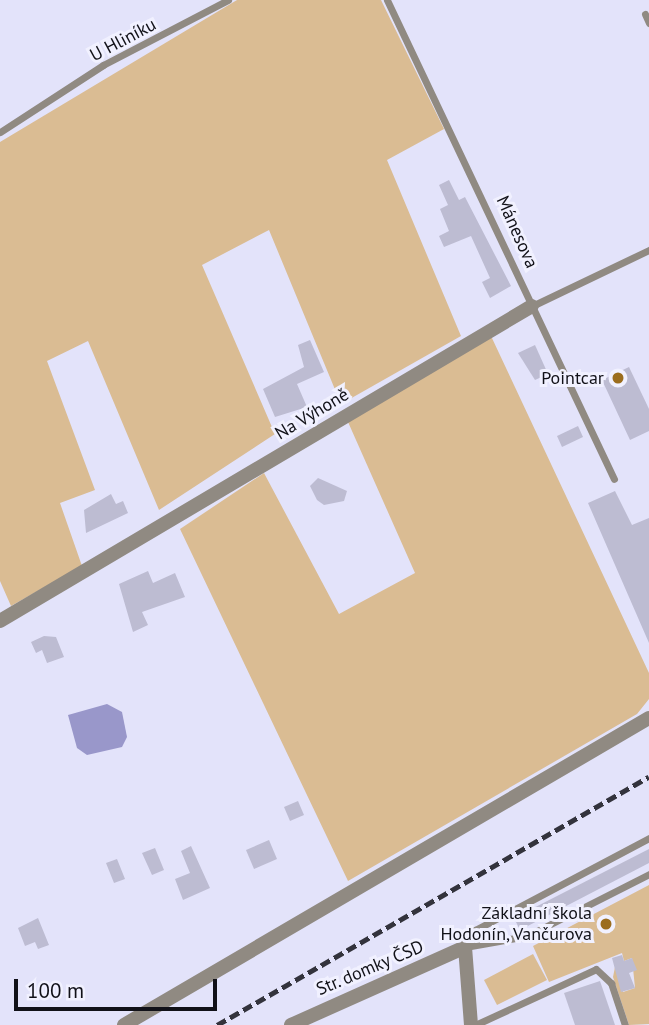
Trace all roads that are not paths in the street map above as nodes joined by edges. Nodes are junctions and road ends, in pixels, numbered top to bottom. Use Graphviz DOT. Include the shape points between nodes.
graph roads {
  1 [pos="228,0"];
  2 [pos="387,0"];
  3 [pos="645,14"];
  4 [pos="649,23"];
  5 [pos="0,132"];
  6 [pos="649,250"];
  7 [pos="532,306"];
  8 [pos="614,479"];
  9 [pos="0,621"];
  10 [pos="649,718"];
  11 [pos="649,838"];
  12 [pos="649,874"];
  13 [pos="466,947"];
  14 [pos="124,1025"];
  15 [pos="291,1025"];
  16 [pos="473,1025"];
  17 [pos="625,1025"];
  1 -- 5 [label="lane, U Hliníku" via="103,65"];
  2 -- 7 [label="lane, Mánesova"];
  3 -- 4 [label="lane"];
  6 -- 7 [label="lane, Na Výhoně"];
  7 -- 8 [label="lane, Mánesova"];
  7 -- 9 [label="street, Na Výhoně"];
  10 -- 14 [label="street"];
  11 -- 13 [label="lane" via="475,930"];
  12 -- 13 [label="lane" via="527,936"];
  13 -- 15 [label="street, Str. domky ČSD"];
  13 -- 16 [label="street"];
  16 -- 17 [label="lane" via="585,970 596,969 611,983"];
}
